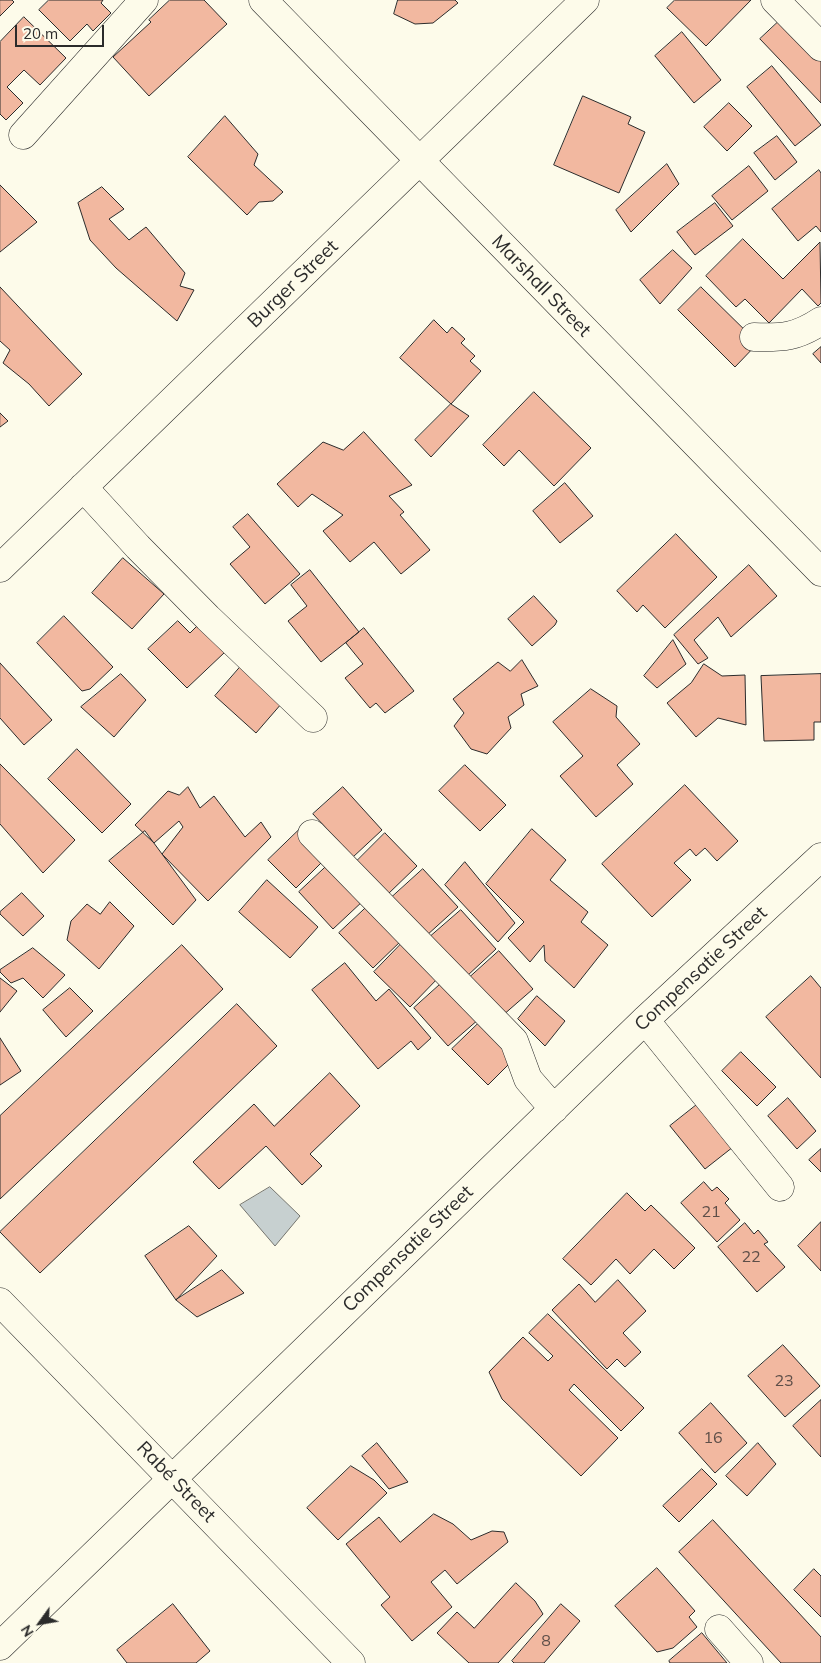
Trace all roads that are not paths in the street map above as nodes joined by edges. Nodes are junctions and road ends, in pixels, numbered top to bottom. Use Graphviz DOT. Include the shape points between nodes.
graph roads {
  1 [pos="144,0"];
  2 [pos="263,0"];
  3 [pos="585,0"];
  4 [pos="775,0"];
  5 [pos="821,47"];
  6 [pos="23,134"];
  7 [pos="419,161"];
  8 [pos="821,320"];
  9 [pos="754,337"];
  10 [pos="83,488"];
  11 [pos="0,568"];
  12 [pos="821,572"];
  13 [pos="313,718"];
  14 [pos="312,834"];
  15 [pos="821,857"];
  16 [pos="645,1020"];
  17 [pos="554,1109"];
  18 [pos="780,1187"];
  19 [pos="0,1302"];
  20 [pos="172,1478"];
  21 [pos="719,1629"];
  22 [pos="0,1646"];
  23 [pos="351,1663"];
  24 [pos="749,1663"];
  1 -- 6 [label="street"];
  2 -- 7 [label="street, Marshall Street"];
  3 -- 7 [label="street, Burger Street"];
  4 -- 5 [label="street"];
  7 -- 10 [label="street, Burger Street"];
  7 -- 12 [label="street, Marshall Street"];
  8 -- 9 [label="street" via="793,336"];
  10 -- 11 [label="street, Burger Street"];
  10 -- 13 [label="street" via="208,618"];
  14 -- 17 [label="street" via="514,1041 528,1079"];
  15 -- 16 [label="street, Compensatie Street"];
  16 -- 17 [label="street, Compensatie Street"];
  16 -- 18 [label="street"];
  17 -- 20 [label="street, Compensatie Street"];
  19 -- 20 [label="street, Rabé Street"];
  20 -- 22 [label="street, Compensatie Street"];
  20 -- 23 [label="street, Rabé Street"];
  21 -- 24 [label="street"];
}
